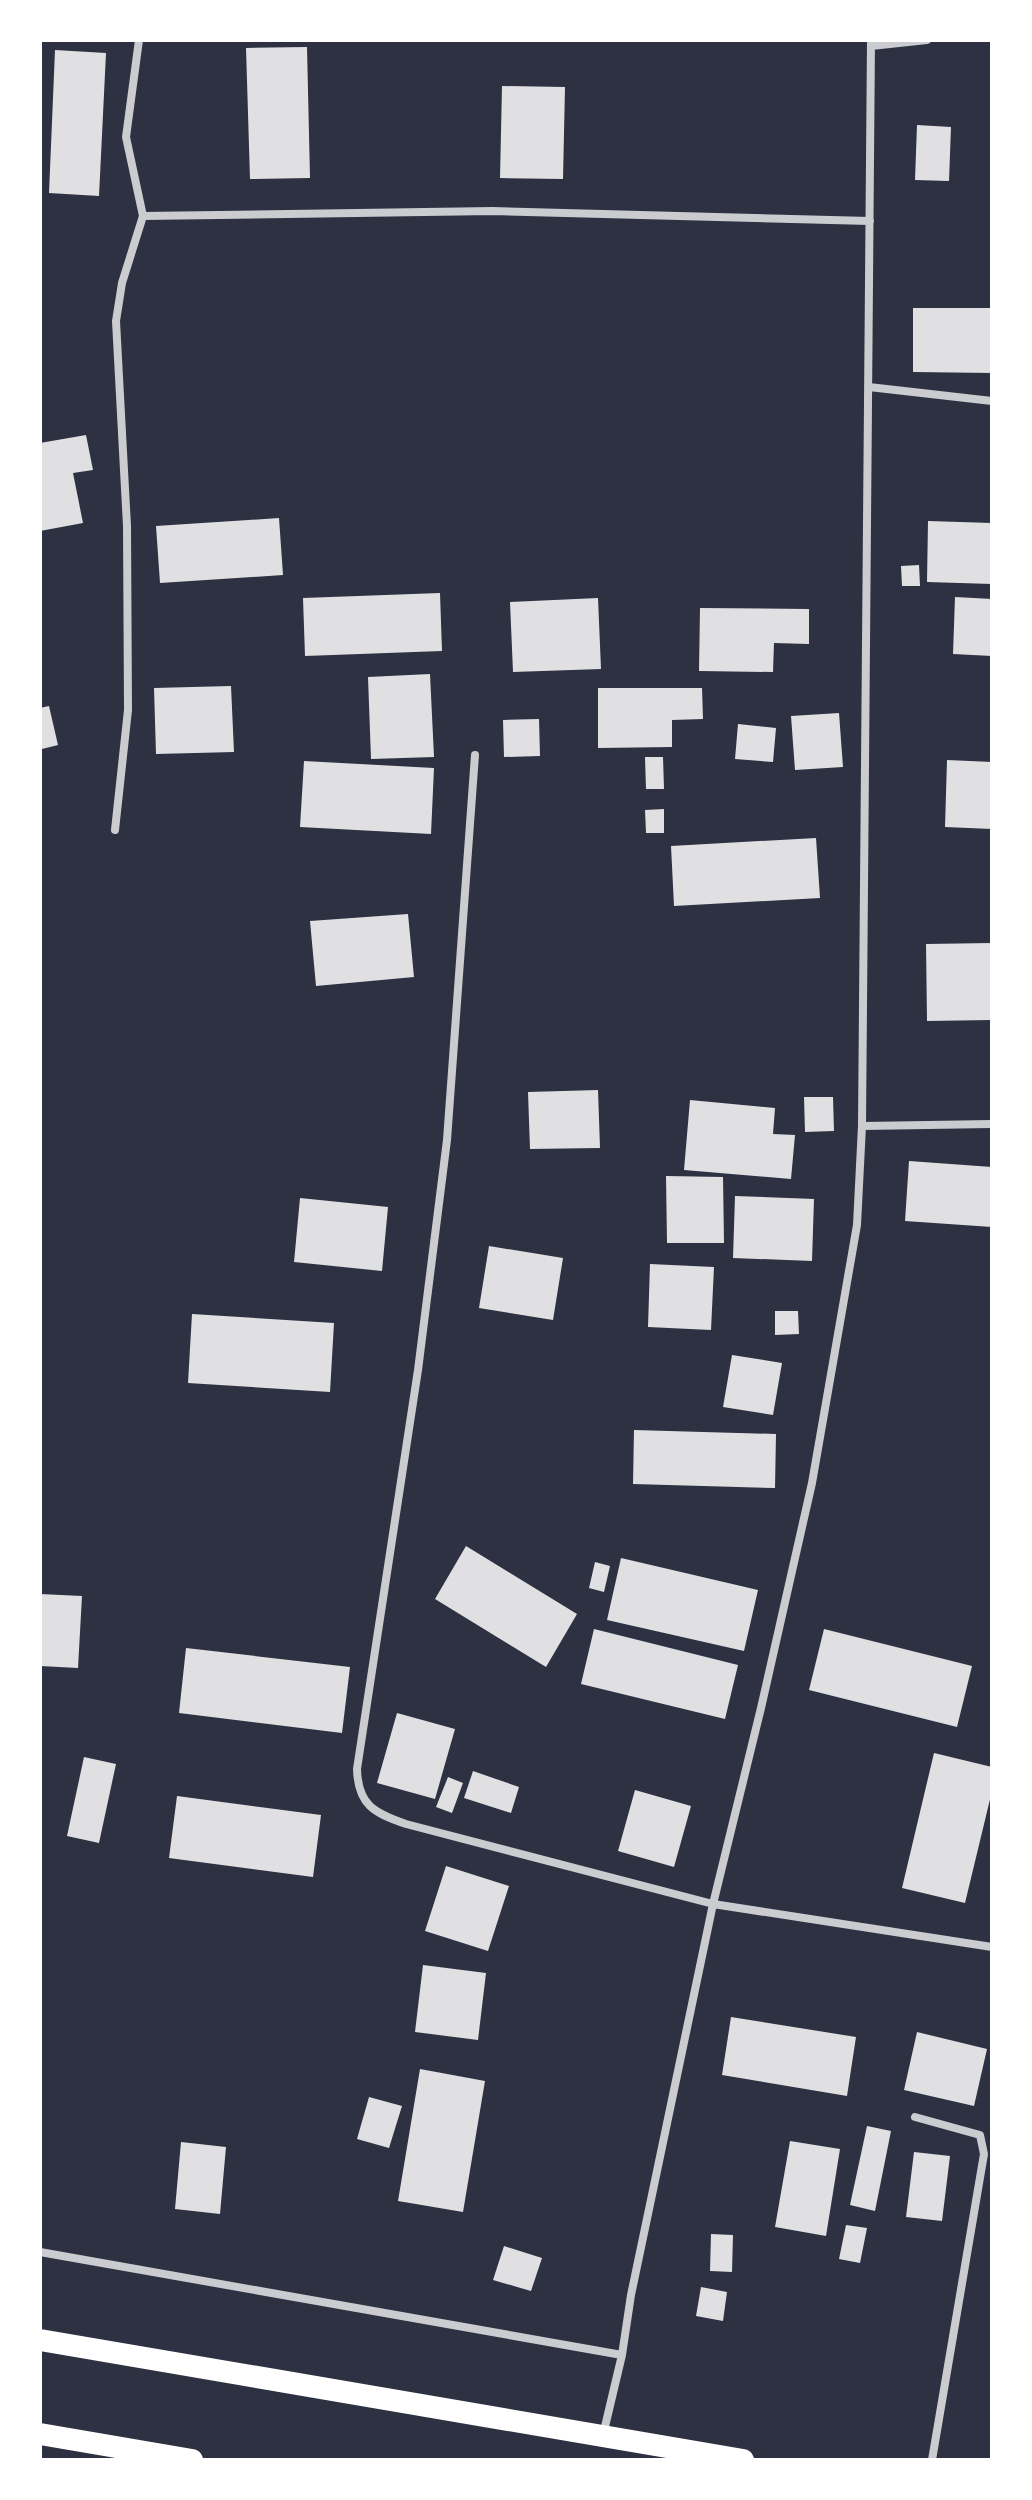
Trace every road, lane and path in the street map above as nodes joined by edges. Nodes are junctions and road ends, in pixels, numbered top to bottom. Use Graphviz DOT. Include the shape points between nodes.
graph roads {
  1 [pos="139,40"];
  2 [pos="927,40"];
  3 [pos="871,43"];
  4 [pos="143,216"];
  5 [pos="870,221"];
  6 [pos="869,387"];
  7 [pos="992,401"];
  8 [pos="475,755"];
  9 [pos="115,830"];
  10 [pos="992,1124"];
  11 [pos="862,1126"];
  12 [pos="713,1904"];
  13 [pos="992,1947"];
  14 [pos="915,2117"];
  15 [pos="40,2252"];
  16 [pos="40,2340"];
  17 [pos="622,2355"];
  18 [pos="40,2434"];
  19 [pos="603,2436"];
  20 [pos="192,2460"];
  21 [pos="743,2460"];
  22 [pos="932,2460"];
  1 -- 4 [label="street" via="126,137"];
  2 -- 3 [label="street"];
  3 -- 5 [label="street"];
  4 -- 5 [label="street" via="493,211"];
  4 -- 9 [label="street" via="116,321 127,526 128,710"];
  5 -- 6 [label="street"];
  6 -- 7 [label="street"];
  6 -- 11 [label="street"];
  8 -- 12 [label="street" via="447,1140 357,1788 374,1811 406,1824"];
  10 -- 11 [label="street"];
  11 -- 12 [label="street" via="857,1225 812,1483"];
  12 -- 13 [label="street"];
  12 -- 17 [label="street"];
  14 -- 22 [label="street" via="980,2135 984,2154"];
  15 -- 17 [label="street"];
  16 -- 19 [label="highway"];
  17 -- 19 [label="street"];
  18 -- 20 [label="highway"];
  19 -- 21 [label="highway"];
}
